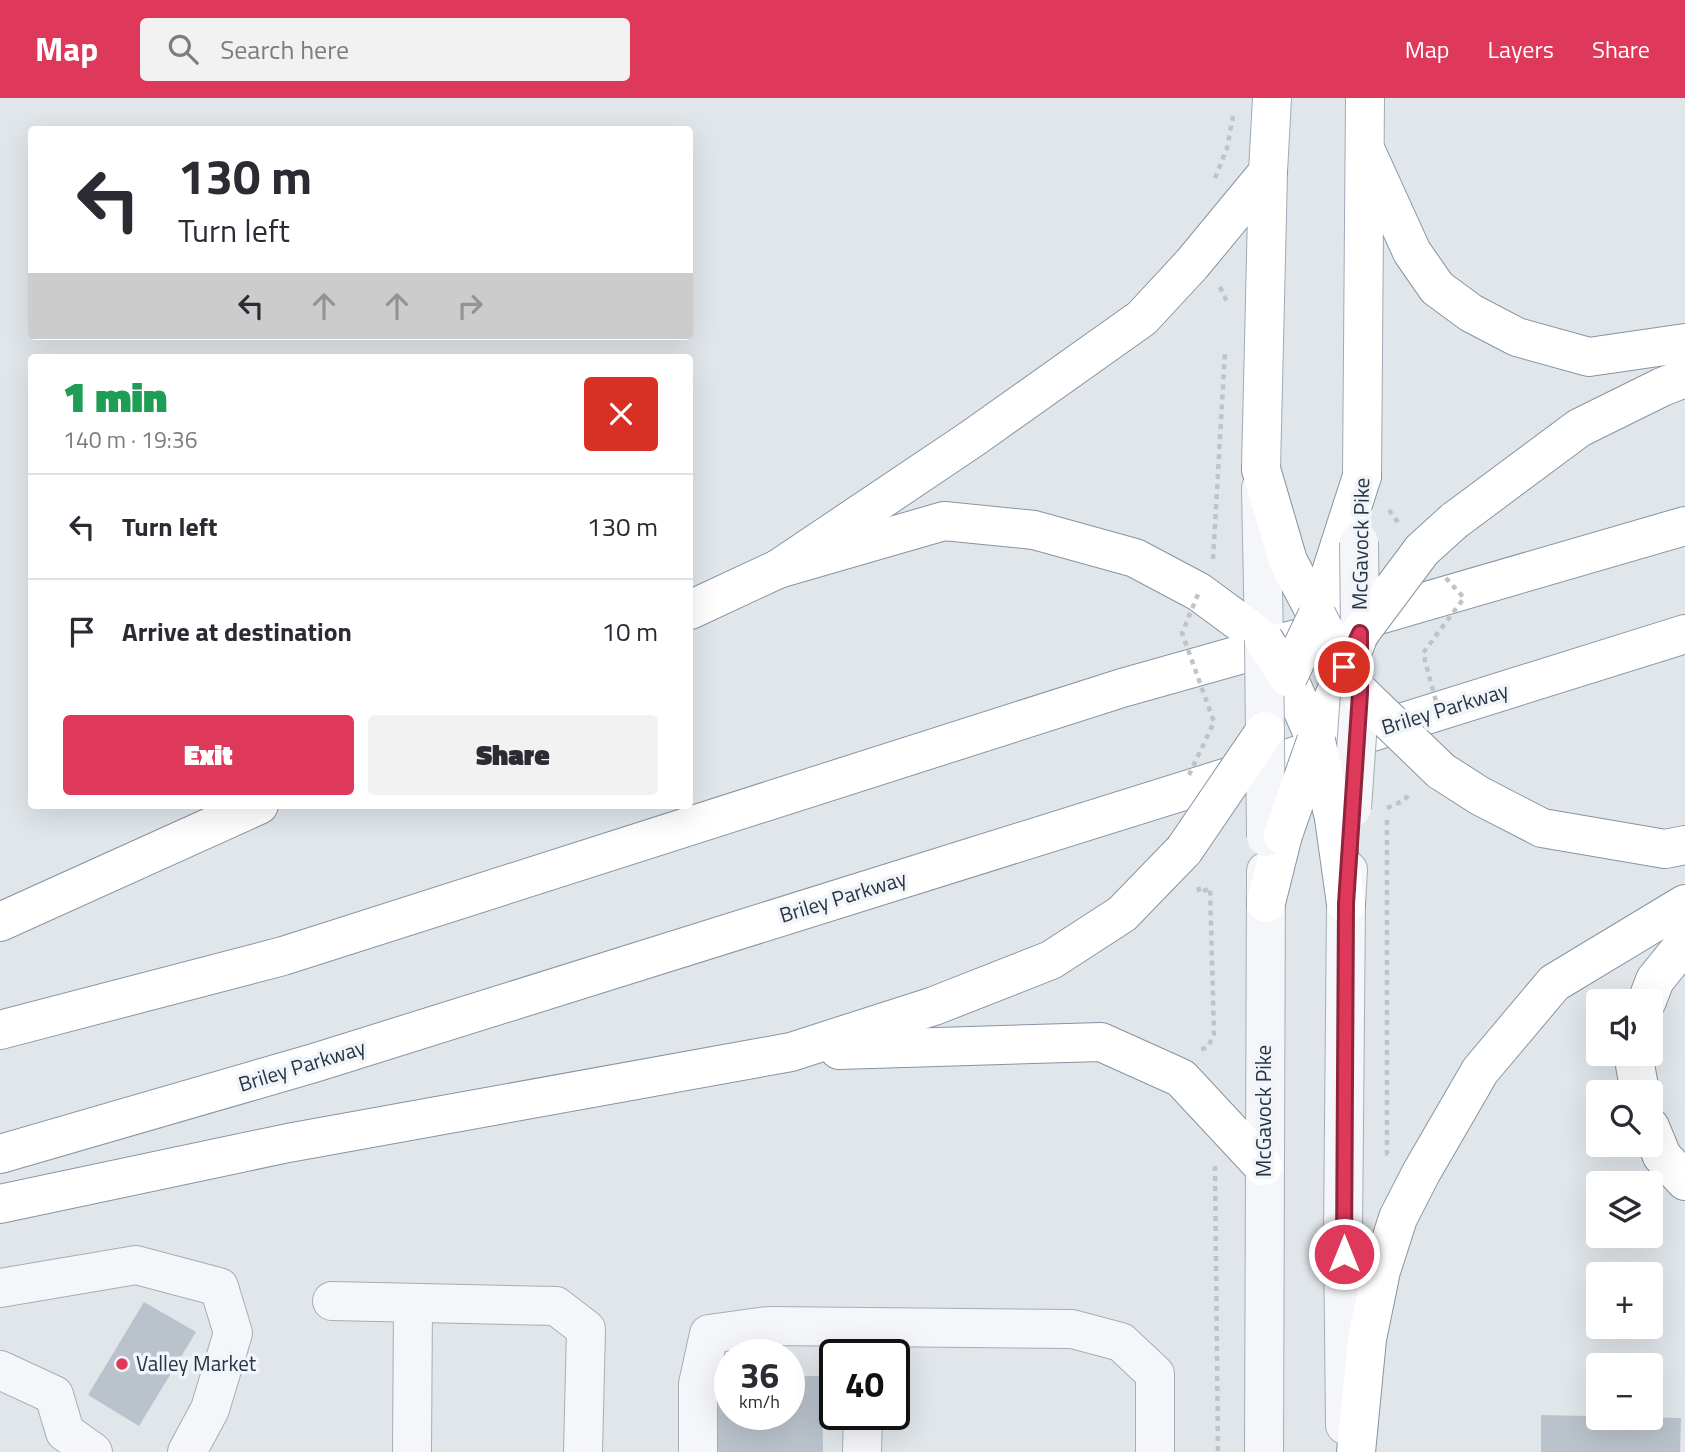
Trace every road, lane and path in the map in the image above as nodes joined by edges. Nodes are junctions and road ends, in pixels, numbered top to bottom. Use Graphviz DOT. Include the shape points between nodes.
graph roads {
  1 [pos="1272,98"];
  2 [pos="1364,98"];
  3 [pos="1234,108"];
  4 [pos="1366,151"];
  5 [pos="1268,172"];
  6 [pos="1212,185"];
  7 [pos="1192,264"];
  8 [pos="1227,316"];
  9 [pos="1226,342"];
  10 [pos="1685,343"];
  11 [pos="1685,378"];
  12 [pos="1363,476"];
  13 [pos="1685,526"];
  14 [pos="1350,544"];
  15 [pos="1422,550"];
  16 [pos="1275,566"];
  17 [pos="778,569"];
  18 [pos="1205,579"];
  19 [pos="693,609"];
  20 [pos="1317,616"];
  21 [pos="1360,633"];
  22 [pos="1685,634"];
  23 [pos="1264,640"];
  24 [pos="1288,677"];
  25 [pos="1352,680"];
  26 [pos="1265,731"];
  27 [pos="1316,741"];
  28 [pos="1426,773"];
  29 [pos="1187,778"];
  30 [pos="250,809"];
  31 [pos="1343,813"];
  32 [pos="1274,836"];
  33 [pos="1685,845"];
  34 [pos="1266,903"];
  35 [pos="1346,904"];
  36 [pos="1685,904"];
  37 [pos="0,922"];
  38 [pos="1685,943"];
  39 [pos="1652,989"];
  40 [pos="0,1030"];
  41 [pos="791,1052"];
  42 [pos="0,1154"];
  43 [pos="1663,1157"];
  44 [pos="1264,1166"];
  45 [pos="1421,1173"];
  46 [pos="1685,1181"];
  47 [pos="0,1204"];
  48 [pos="0,1288"];
  49 [pos="332,1301"];
  50 [pos="413,1303"];
  51 [pos="853,1339"];
  52 [pos="900,1339"];
  53 [pos="0,1370"];
  54 [pos="863,1430"];
  55 [pos="93,1452"];
  56 [pos="187,1452"];
  57 [pos="412,1452"];
  58 [pos="583,1452"];
  59 [pos="698,1452"];
  60 [pos="862,1452"];
  61 [pos="1155,1452"];
  62 [pos="1264,1452"];
  63 [pos="1345,1452"];
  64 [pos="1356,1452"];
  1 -- 5 [label="main road"];
  2 -- 4 [label="main road, McGavock Pike"];
  3 -- 6 [label="path" via="1227,148"];
  4 -- 10 [label="main road" via="1412,252 1437,288 1471,313 1517,337 1589,358"];
  4 -- 12 [label="main road, McGavock Pike"];
  5 -- 7 [label="main road"];
  5 -- 16 [label="main road" via="1261,469"];
  7 -- 8 [label="path" via="1217,281 1228,303"];
  7 -- 17 [label="main road" via="1142,318"];
  9 -- 18 [label="path"];
  11 -- 15 [label="main road, bridge" via="1579,428"];
  12 -- 14 [label="street, McGavock Pike"];
  13 -- 40 [label="main road" via="1122,688 283,956"];
  14 -- 20 [label="main road"];
  14 -- 21 [label="street, McGavock Pike, bridge"];
  15 -- 21 [label="main road, bridge"];
  15 -- 28 [label="path, bridge" via="1464,598 1423,653 1444,733"];
  16 -- 20 [label="main road"];
  16 -- 23 [label="street"];
  17 -- 18 [label="main road" via="944,521 1034,530"];
  17 -- 19 [label="main road"];
  18 -- 23 [label="main road"];
  18 -- 29 [label="path, bridge" via="1182,633 1214,722"];
  20 -- 24 [label="main road, bridge"];
  20 -- 25 [label="main road, bridge"];
  21 -- 25 [label="street, McGavock Pike"];
  22 -- 42 [label="main road, Briley Parkway" via="314,1063"];
  23 -- 24 [label="main road, bridge"];
  23 -- 26 [label="street, bridge"];
  24 -- 26 [label="main road, bridge"];
  24 -- 27 [label="main road"];
  25 -- 27 [label="main road"];
  25 -- 28 [label="main road, bridge"];
  25 -- 31 [label="street, McGavock Pike, bridge"];
  26 -- 32 [label="street, bridge"];
  26 -- 41 [label="main road, bridge" via="1184,850 1122,914 1051,960 934,1006"];
  27 -- 31 [label="main road, bridge"];
  27 -- 32 [label="main road, bridge"];
  28 -- 33 [label="main road" via="1542,828 1665,849"];
  28 -- 45 [label="path" via="1405,800 1387,808 1387,1154"];
  30 -- 37 [label="main road"];
  31 -- 35 [label="main road"];
  32 -- 34 [label="main road"];
  34 -- 44 [label="street, McGavock Pike"];
  35 -- 63 [label="street"];
  36 -- 45 [label="main road" via="1554,983 1480,1071"];
  38 -- 39 [label="main road"];
  41 -- 44 [label="main road" via="1101,1042 1181,1079"];
  41 -- 47 [label="main road" via="288,1143"];
  43 -- 46 [label="main road"];
  44 -- 62 [label="street, McGavock Pike"];
  45 -- 64 [label="main road" via="1398,1218 1381,1271 1367,1339"];
  48 -- 56 [label="street" via="136,1265 219,1287 233,1333 210,1409"];
  49 -- 50 [label="street"];
  50 -- 57 [label="street"];
  50 -- 58 [label="street" via="556,1306 586,1329"];
  51 -- 59 [label="street" via="768,1326 709,1334 698,1384"];
  52 -- 61 [label="street" via="1072,1329 1121,1342 1155,1374"];
  53 -- 55 [label="street" via="54,1395 65,1432"];
  54 -- 60 [label="street"];
}
